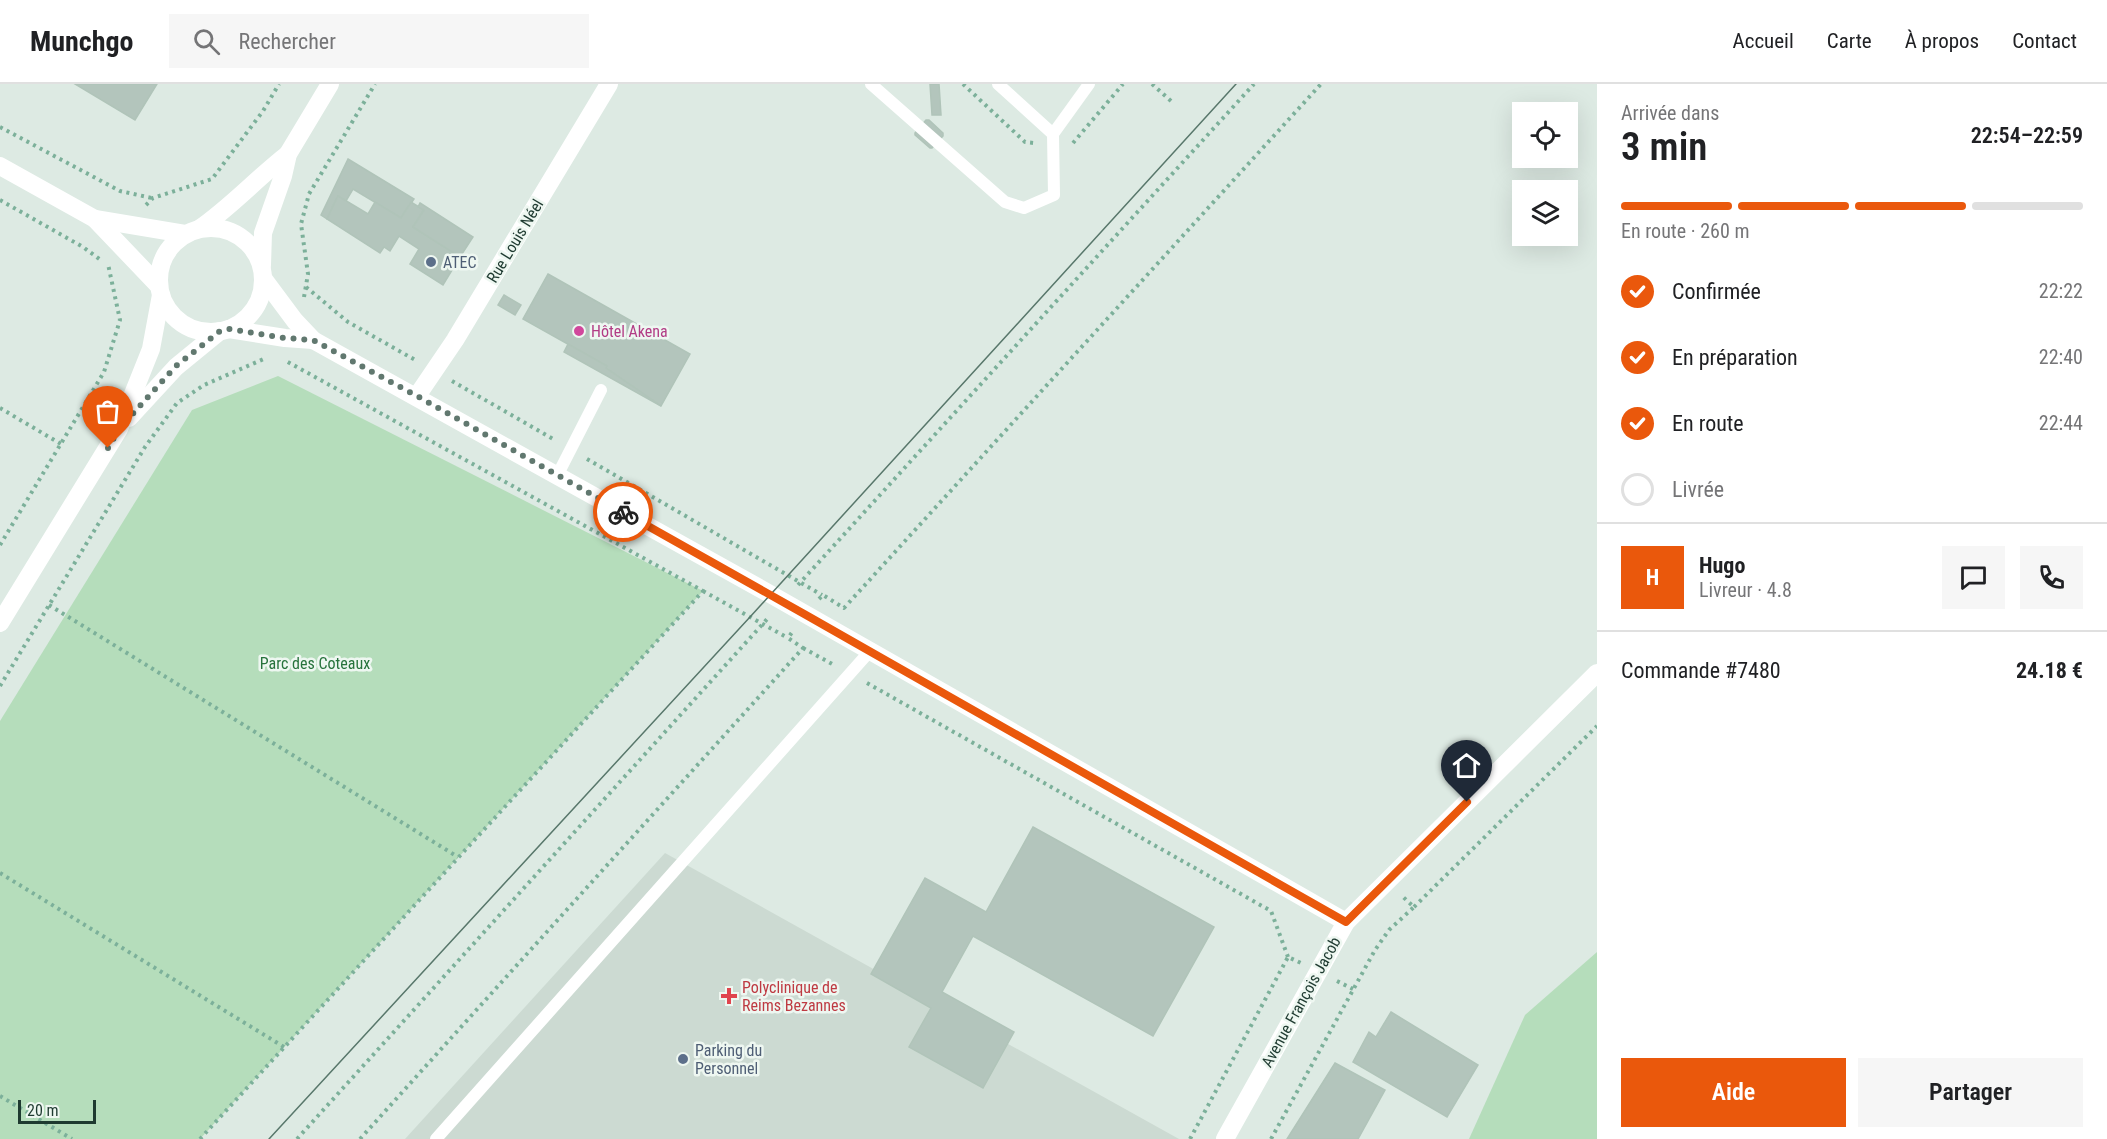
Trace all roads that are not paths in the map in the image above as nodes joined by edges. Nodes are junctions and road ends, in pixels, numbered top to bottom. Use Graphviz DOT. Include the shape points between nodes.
graph roads {
  1 [pos="330,84"];
  2 [pos="609,84"];
  3 [pos="871,84"];
  4 [pos="998,84"];
  5 [pos="1089,84"];
  6 [pos="1053,134"];
  7 [pos="288,154"];
  8 [pos="0,166"];
  9 [pos="95,219"];
  10 [pos="192,232"];
  11 [pos="262,273"];
  12 [pos="160,290"];
  13 [pos="224,330"];
  14 [pos="313,340"];
  15 [pos="602,390"];
  16 [pos="417,396"];
  17 [pos="119,429"];
  18 [pos="557,476"];
  19 [pos="0,623"];
  20 [pos="870,651"];
  21 [pos="1597,673"];
  22 [pos="1346,922"];
  23 [pos="436,1139"];
  24 [pos="1225,1139"];
  1 -- 7 [label="street"];
  2 -- 16 [label="street, Rue Louis Néel"];
  3 -- 6 [label="lane" via="1005,202 1024,208 1054,195"];
  4 -- 6 [label="lane"];
  5 -- 6 [label="lane"];
  7 -- 10 [label="street" via="223,212"];
  7 -- 11 [label="street" via="263,233"];
  8 -- 9 [label="street"];
  9 -- 10 [label="street"];
  9 -- 12 [label="street"];
  10 -- 11 [label="street" via="219,229 238,236 253,250"];
  10 -- 12 [label="street" via="173,244 164,256 159,270"];
  11 -- 13 [label="street" via="262,291 254,309 240,323"];
  11 -- 14 [label="street"];
  12 -- 13 [label="street" via="169,312 183,325 201,331"];
  12 -- 17 [label="street" via="151,349"];
  13 -- 14 [label="street"];
  13 -- 17 [label="street" via="176,366"];
  14 -- 16 [label="street"];
  15 -- 18 [label="lane"];
  16 -- 18 [label="street"];
  17 -- 19 [label="street"];
  18 -- 20 [label="street"];
  20 -- 22 [label="street"];
  20 -- 23 [label="lane"];
  21 -- 22 [label="street, Avenue François Jacob"];
  22 -- 24 [label="street, Avenue François Jacob"];
}
